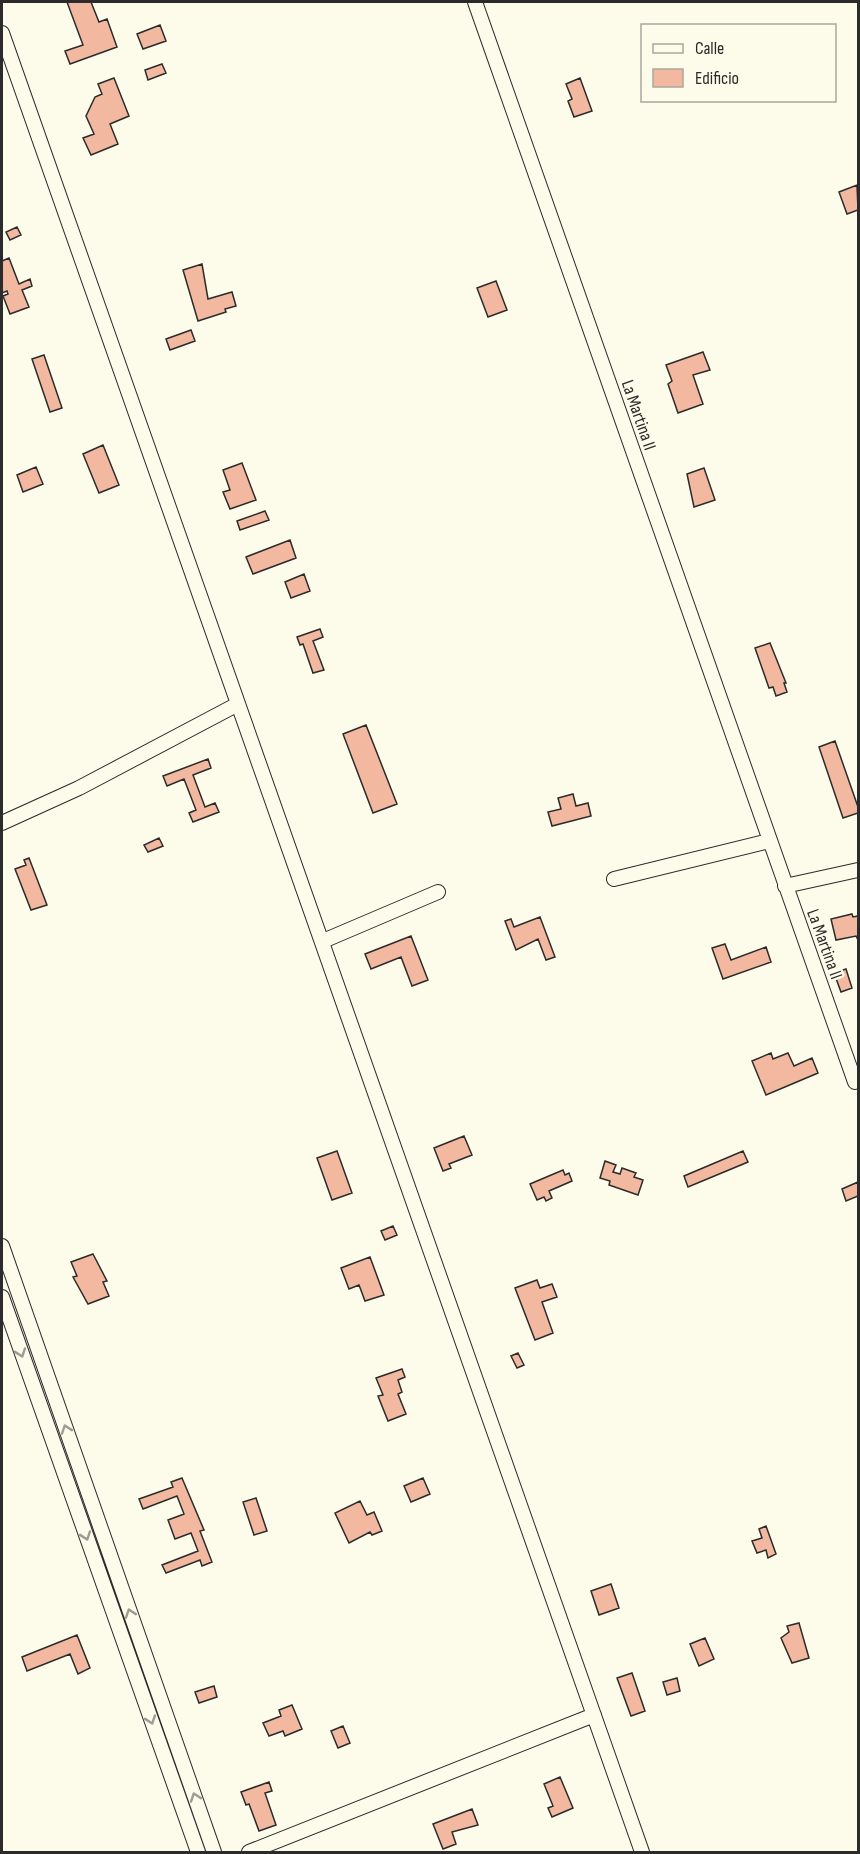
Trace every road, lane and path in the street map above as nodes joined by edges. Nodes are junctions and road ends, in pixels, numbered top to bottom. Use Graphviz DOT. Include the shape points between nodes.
graph roads {
  1 [pos="475,2"];
  2 [pos="2,33"];
  3 [pos="238,704"];
  4 [pos="2,823"];
  5 [pos="769,841"];
  6 [pos="858,870"];
  7 [pos="614,879"];
  8 [pos="785,886"];
  9 [pos="438,892"];
  10 [pos="322,941"];
  11 [pos="855,1082"];
  12 [pos="2,1246"];
  13 [pos="2,1297"];
  14 [pos="594,1715"];
  15 [pos="198,1852"];
  16 [pos="214,1852"];
  17 [pos="249,1852"];
  18 [pos="642,1852"];
  1 -- 5 [label="street, La Martina II"];
  2 -- 3 [label="street"];
  3 -- 4 [label="street" via="79,788"];
  3 -- 10 [label="street"];
  5 -- 7 [label="street"];
  5 -- 8 [label="street, La Martina II"];
  6 -- 8 [label="street"];
  8 -- 11 [label="street, La Martina II"];
  9 -- 10 [label="street"];
  10 -- 14 [label="street"];
  16 -- 12 [label="street, one-way"];
  13 -- 15 [label="street, one-way"];
  14 -- 17 [label="street"];
  14 -- 18 [label="street"];
}
